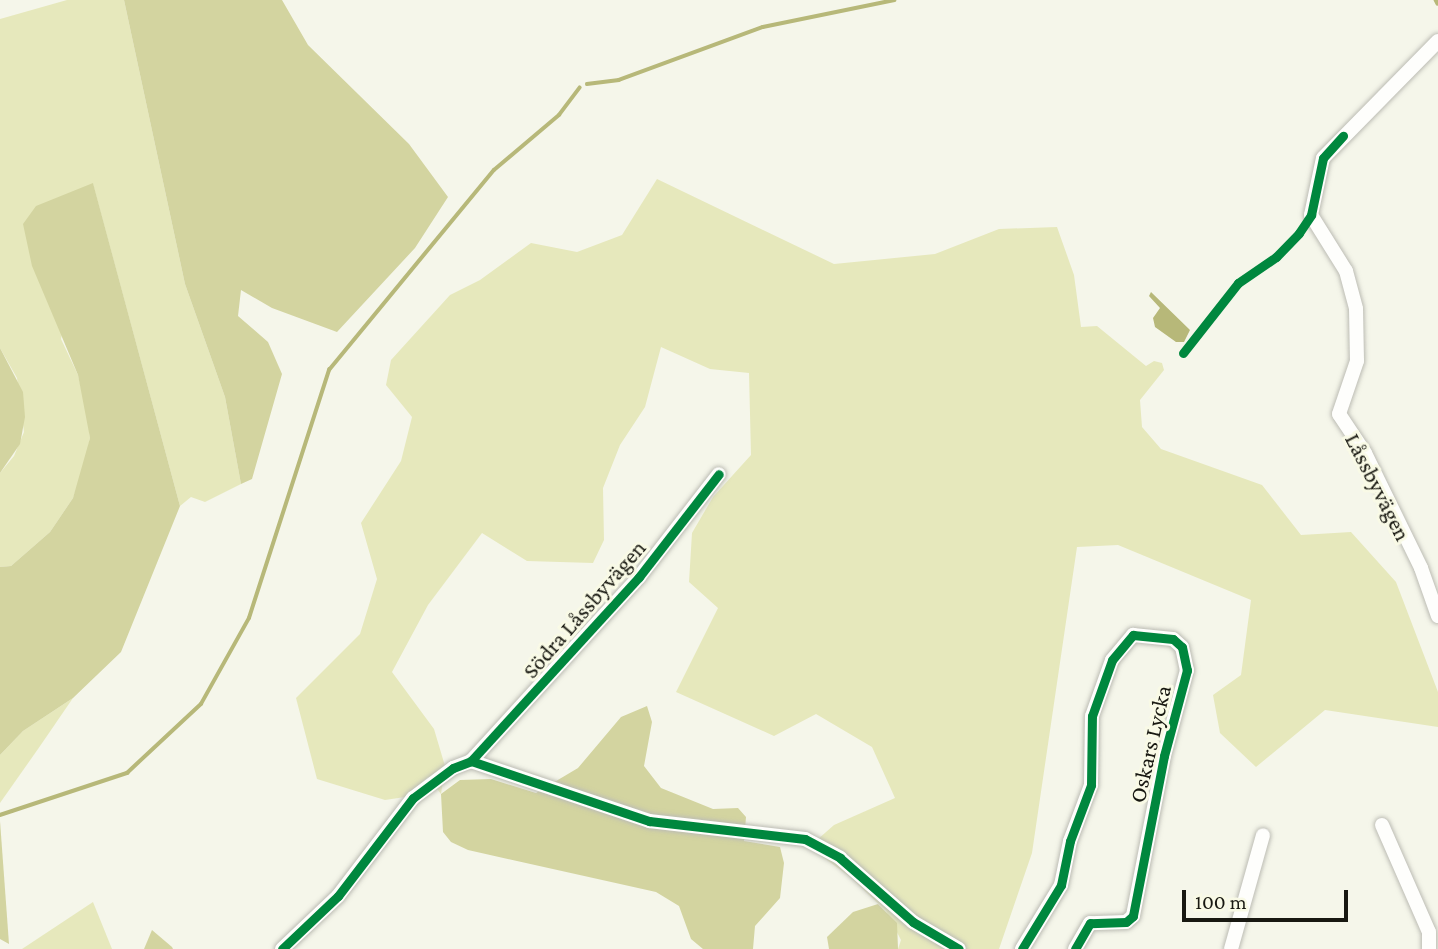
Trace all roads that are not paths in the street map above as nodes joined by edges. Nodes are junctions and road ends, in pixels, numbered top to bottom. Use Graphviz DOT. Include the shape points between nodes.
graph roads {
  1 [pos="1438,41"];
  2 [pos="719,474"];
  3 [pos="1438,616"];
  4 [pos="471,761"];
  5 [pos="1382,825"];
  6 [pos="1263,835"];
  7 [pos="282,949"];
  8 [pos="959,949"];
  9 [pos="1022,949"];
  10 [pos="1075,949"];
  11 [pos="1231,949"];
  12 [pos="1429,949"];
  1 -- 3 [label="street, Låssbyvägen" via="1323,158 1311,215 1346,271 1356,309 1357,360 1339,414 1369,463"];
  2 -- 4 [label="street, Södra Låssbyvägen" via="639,577"];
  4 -- 7 [label="street, Södra Låssbyvägen" via="453,768 413,798 338,896"];
  4 -- 8 [label="street" via="658,823 805,839 840,858 913,922"];
  5 -- 12 [label="street" via="1429,932"];
  6 -- 11 [label="street"];
  9 -- 10 [label="street, Oskars Lycka" via="1061,885 1070,841 1091,785 1092,716 1112,660 1133,635 1173,639 1185,657 1184,687 1164,755 1133,916 1126,922 1090,923"];
}
